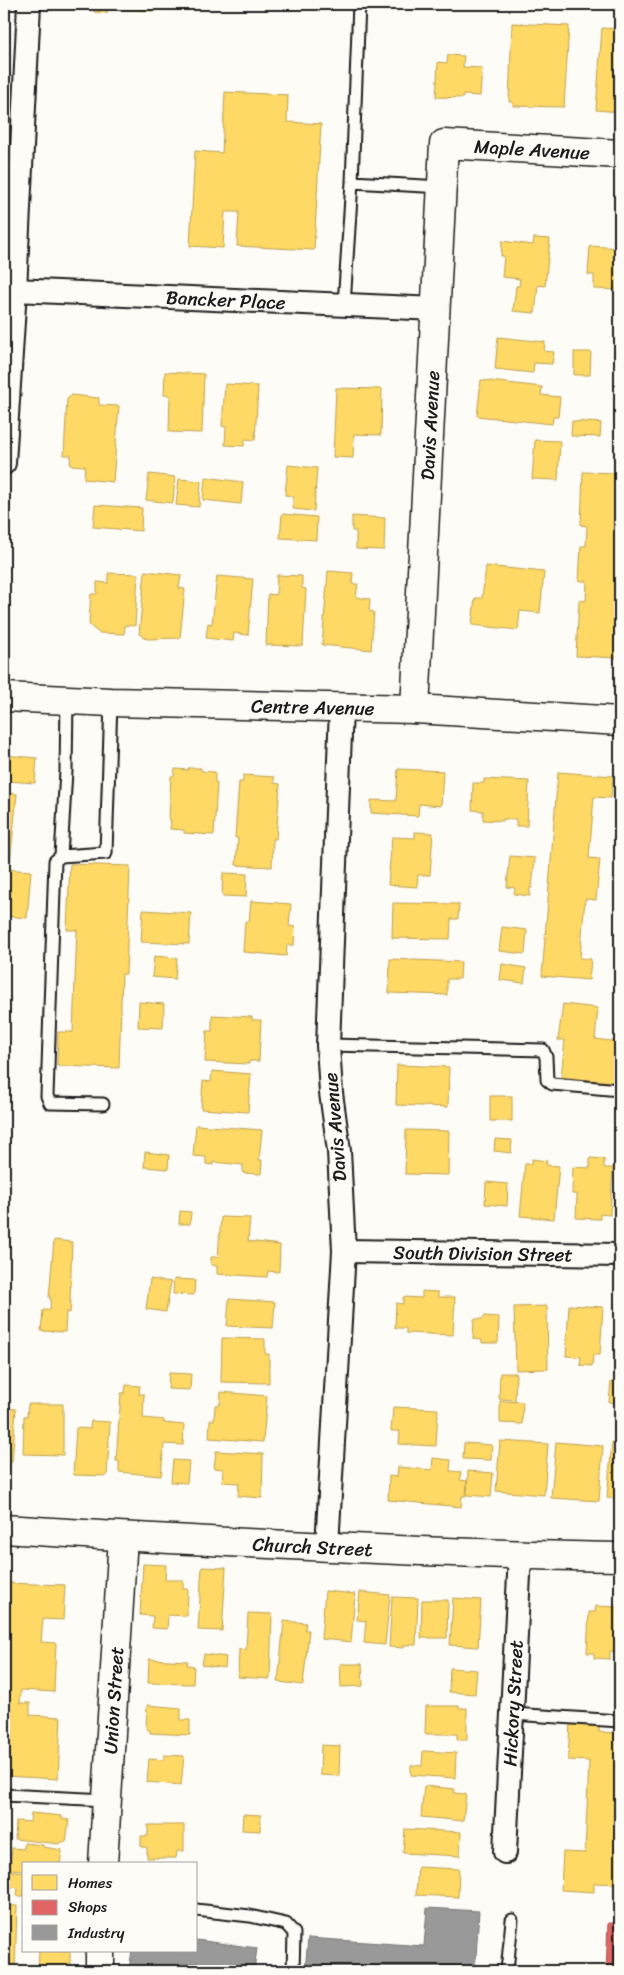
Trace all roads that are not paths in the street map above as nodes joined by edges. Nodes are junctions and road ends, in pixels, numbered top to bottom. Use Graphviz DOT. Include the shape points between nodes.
graph roads {
  1 [pos="29,4"];
  2 [pos="359,4"];
  3 [pos="444,144"];
  4 [pos="620,154"];
  5 [pos="352,182"];
  6 [pos="442,187"];
  7 [pos="15,290"];
  8 [pos="344,305"];
  9 [pos="436,309"];
  10 [pos="4,463"];
  11 [pos="4,697"];
  12 [pos="67,700"];
  13 [pos="111,702"];
  14 [pos="340,708"];
  15 [pos="415,709"];
  16 [pos="620,721"];
  17 [pos="61,856"];
  18 [pos="328,1045"];
  19 [pos="620,1090"];
  20 [pos="102,1104"];
  21 [pos="344,1251"];
  22 [pos="620,1255"];
  23 [pos="4,1529"];
  24 [pos="123,1536"];
  25 [pos="327,1546"];
  26 [pos="520,1555"];
  27 [pos="620,1557"];
  28 [pos="512,1714"];
  29 [pos="620,1720"];
  30 [pos="4,1795"];
  31 [pos="107,1800"];
  32 [pos="505,1852"];
  33 [pos="103,1862"];
  34 [pos="198,1910"];
  35 [pos="512,1920"];
  36 [pos="100,1952"];
  37 [pos="100,1971"];
  38 [pos="293,1971"];
  39 [pos="507,1971"];
  1 -- 7 [label="street"];
  2 -- 5 [label="lane"];
  3 -- 4 [label="street, Maple Avenue"];
  3 -- 6 [label="street, Davis Avenue"];
  5 -- 6 [label="lane"];
  5 -- 8 [label="lane"];
  6 -- 9 [label="street, Davis Avenue"];
  7 -- 8 [label="street, Bancker Place"];
  7 -- 10 [label="street"];
  8 -- 9 [label="street, Bancker Place"];
  9 -- 15 [label="street, Davis Avenue"];
  11 -- 12 [label="street, Centre Avenue"];
  12 -- 13 [label="street, Centre Avenue"];
  12 -- 17 [label="lane"];
  13 -- 14 [label="street, Centre Avenue"];
  13 -- 17 [label="lane" via="106,853"];
  14 -- 15 [label="street, Centre Avenue"];
  14 -- 18 [label="street, Davis Avenue"];
  15 -- 16 [label="street, Centre Avenue"];
  17 -- 20 [label="lane" via="55,861 47,1096 50,1102"];
  18 -- 19 [label="lane" via="543,1050 547,1080 552,1084"];
  18 -- 21 [label="street, Davis Avenue" via="339,1151"];
  21 -- 22 [label="street, South Division Street"];
  21 -- 25 [label="street, Davis Avenue"];
  23 -- 24 [label="street, Church Street"];
  24 -- 25 [label="street, Church Street"];
  24 -- 31 [label="street, Union Street"];
  25 -- 26 [label="street, Church Street"];
  26 -- 27 [label="street, Church Street"];
  26 -- 28 [label="street, Hickory Street"];
  28 -- 29 [label="lane"];
  28 -- 32 [label="street, Hickory Street"];
  30 -- 31 [label="lane"];
  31 -- 33 [label="street, Union Street"];
  34 -- 38 [label="lane" via="286,1924 294,1933"];
  35 -- 39 [label="lane"];
  36 -- 37 [label="street"];
}
